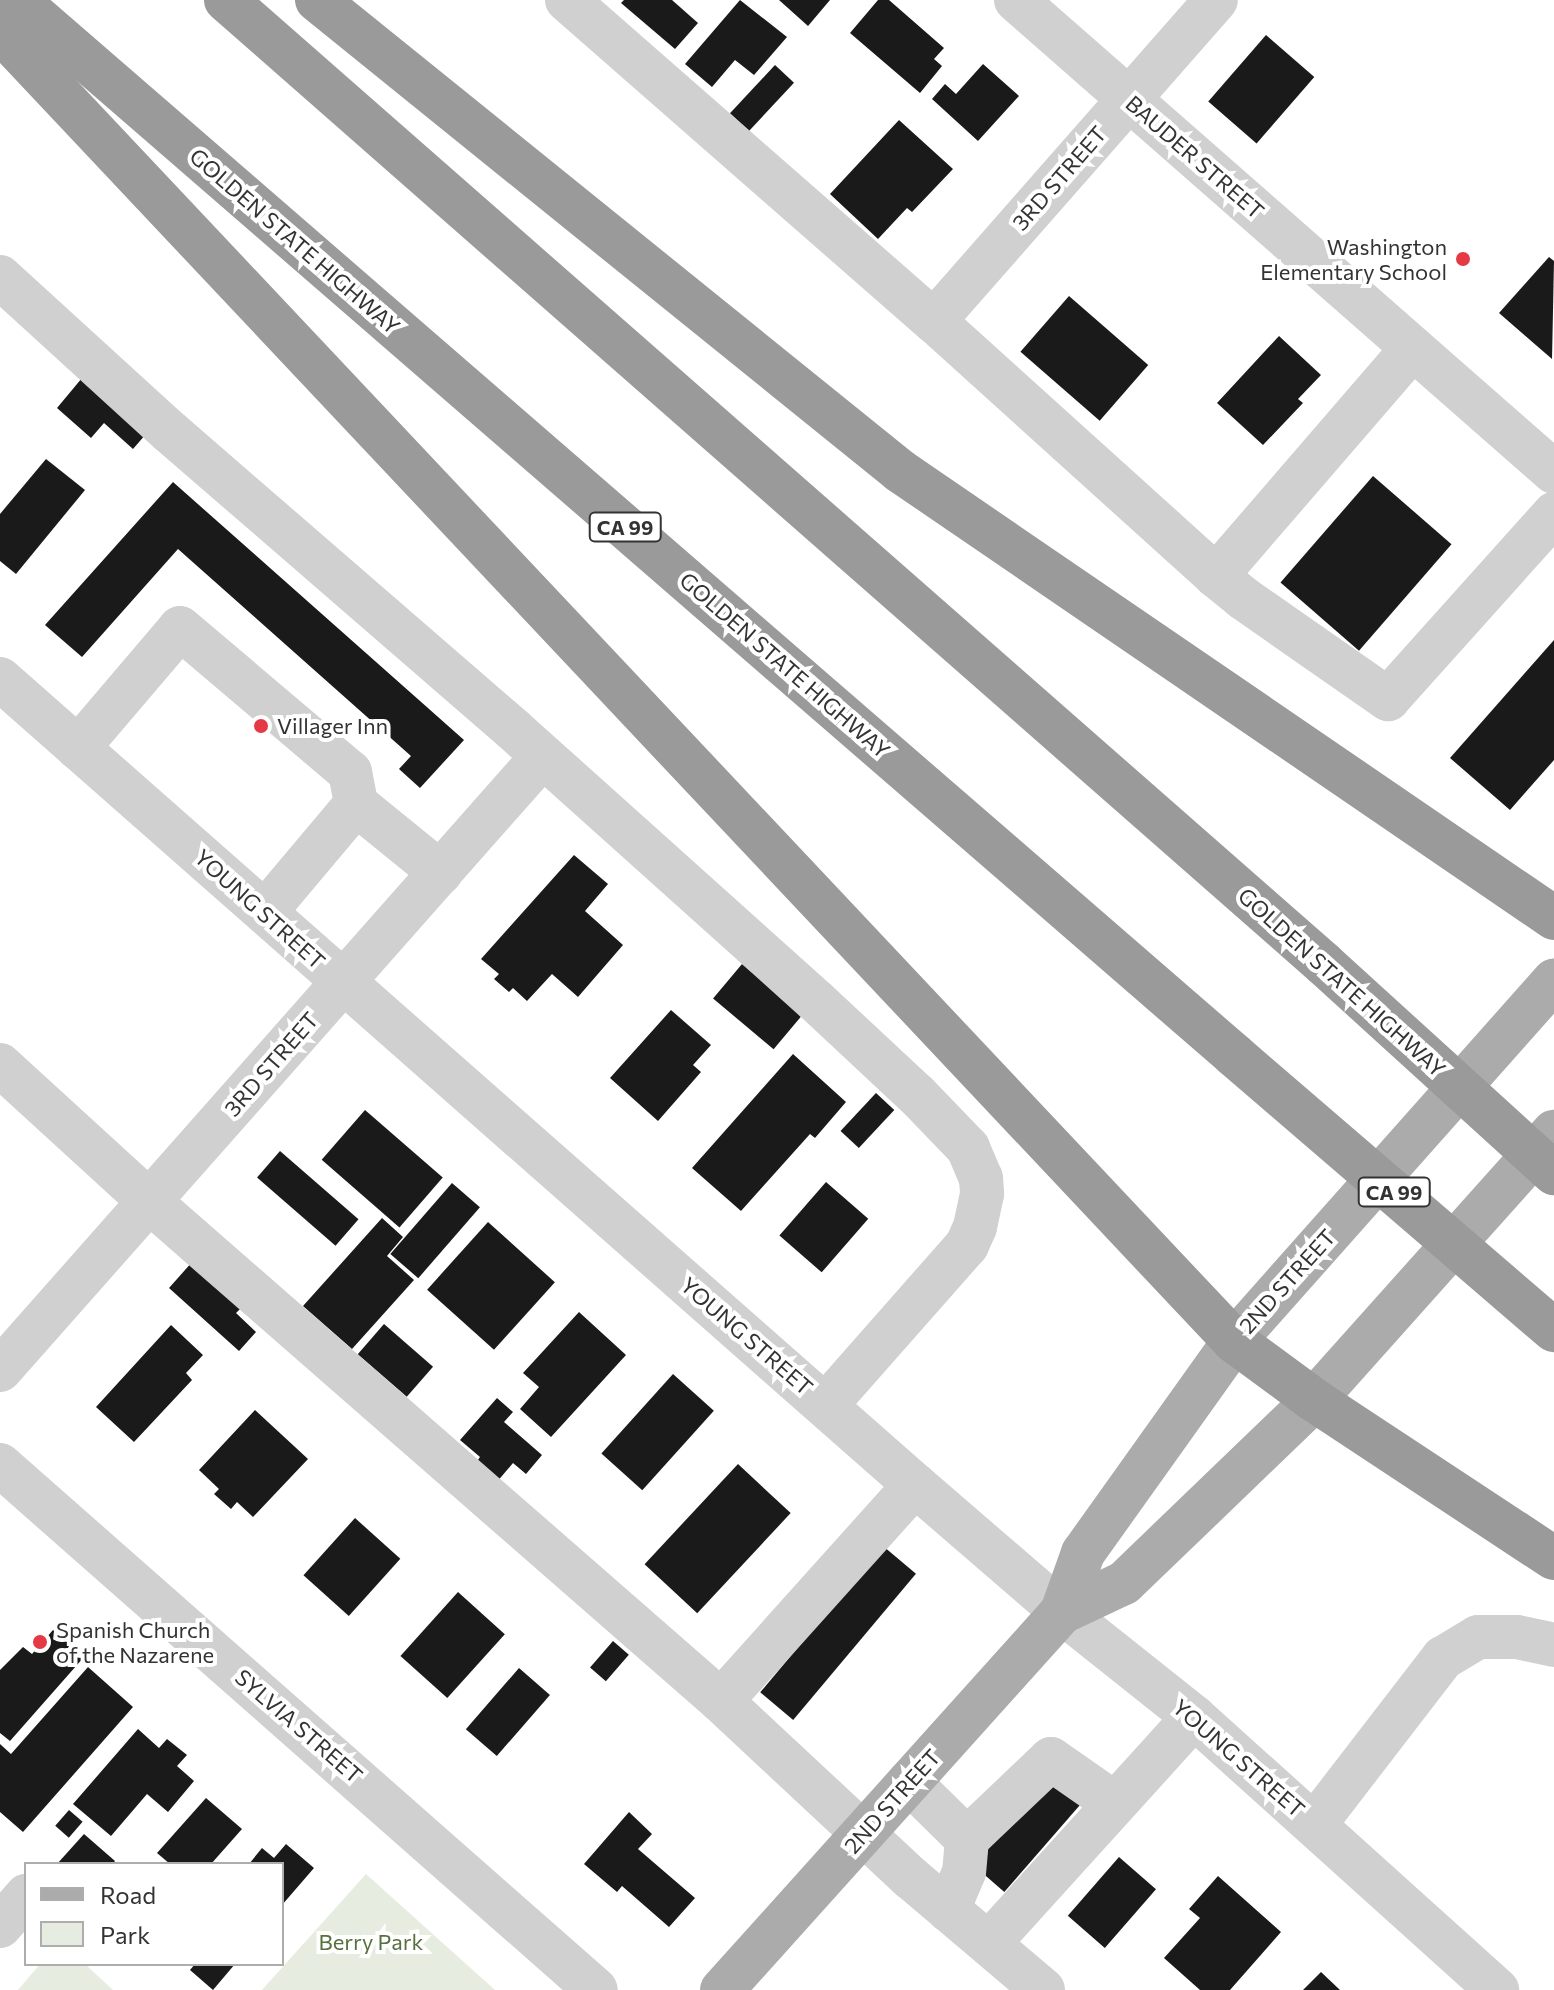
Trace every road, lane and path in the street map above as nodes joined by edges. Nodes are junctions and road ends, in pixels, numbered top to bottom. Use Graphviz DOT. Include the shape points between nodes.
graph roads {
  1 [pos="17,0"];
  2 [pos="226,0"];
  3 [pos="317,0"];
  4 [pos="567,0"];
  5 [pos="1016,0"];
  6 [pos="1216,0"];
  7 [pos="0,31"];
  8 [pos="1128,99"];
  9 [pos="0,277"];
  10 [pos="934,321"];
  11 [pos="1413,348"];
  12 [pos="1554,472"];
  13 [pos="1554,514"];
  14 [pos="1216,576"];
  15 [pos="0,679"];
  16 [pos="78,748"];
  17 [pos="542,757"];
  18 [pos="356,804"];
  19 [pos="441,873"];
  20 [pos="265,912"];
  21 [pos="1554,918"];
  22 [pos="1554,980"];
  23 [pos="342,983"];
  24 [pos="0,1065"];
  25 [pos="1554,1132"];
  26 [pos="1554,1173"];
  27 [pos="150,1202"];
  28 [pos="1554,1330"];
  29 [pos="1234,1341"];
  30 [pos="0,1370"];
  31 [pos="1314,1400"];
  32 [pos="826,1405"];
  33 [pos="0,1465"];
  34 [pos="915,1485"];
  35 [pos="1554,1558"];
  36 [pos="1062,1612"];
  37 [pos="1554,1645"];
  38 [pos="721,1701"];
  39 [pos="1194,1717"];
  40 [pos="909,1782"];
  41 [pos="1114,1803"];
  42 [pos="1315,1824"];
  43 [pos="864,1832"];
  44 [pos="967,1839"];
  45 [pos="24,1898"];
  46 [pos="948,1910"];
  47 [pos="0,1926"];
  48 [pos="989,1943"];
  49 [pos="596,1990"];
  50 [pos="722,1990"];
  51 [pos="1043,1990"];
  52 [pos="1497,1990"];
  1 -- 28 [label="highway, GOLDEN STATE HIGHWAY / CA 99, bridge"];
  2 -- 26 [label="highway, GOLDEN STATE HIGHWAY, bridge" via="1324,964"];
  3 -- 21 [label="highway" via="900,471"];
  4 -- 10 [label="street"];
  5 -- 8 [label="street, BAUDER STREET"];
  6 -- 8 [label="street, 3RD STREET"];
  7 -- 29 [label="highway"];
  8 -- 10 [label="street, 3RD STREET"];
  8 -- 11 [label="street, BAUDER STREET"];
  9 -- 17 [label="street"];
  10 -- 14 [label="street"];
  11 -- 12 [label="street, BAUDER STREET"];
  11 -- 14 [label="street"];
  13 -- 14 [label="street" via="1388,699"];
  15 -- 16 [label="street, YOUNG STREET"];
  16 -- 18 [label="street" via="180,628 350,772"];
  16 -- 20 [label="street, YOUNG STREET"];
  17 -- 19 [label="street, 3RD STREET"];
  17 -- 32 [label="street" via="888,1067 968,1148 976,1163 982,1194 967,1245"];
  18 -- 19 [label="street"];
  18 -- 20 [label="street"];
  19 -- 23 [label="street, 3RD STREET"];
  20 -- 23 [label="street, YOUNG STREET"];
  22 -- 29 [label="main road, 2ND STREET"];
  23 -- 27 [label="street, 3RD STREET"];
  23 -- 32 [label="street, YOUNG STREET"];
  24 -- 27 [label="street"];
  25 -- 31 [label="main road, 2ND STREET"];
  27 -- 30 [label="street, 3RD STREET"];
  27 -- 38 [label="street"];
  29 -- 31 [label="highway"];
  29 -- 36 [label="main road, 2ND STREET" via="1083,1553"];
  31 -- 35 [label="highway"];
  31 -- 36 [label="main road, 2ND STREET" via="1124,1583"];
  32 -- 34 [label="street, YOUNG STREET"];
  33 -- 49 [label="street, SYLVIA STREET"];
  34 -- 36 [label="street, YOUNG STREET"];
  34 -- 38 [label="street"];
  36 -- 39 [label="street, YOUNG STREET"];
  36 -- 40 [label="main road, 2ND STREET"];
  37 -- 42 [label="street" via="1517,1637 1478,1637 1443,1658"];
  38 -- 43 [label="street"];
  39 -- 41 [label="street"];
  39 -- 42 [label="street, YOUNG STREET"];
  40 -- 43 [label="main road, 2ND STREET"];
  40 -- 44 [label="street"];
  41 -- 44 [label="street" via="1051,1759"];
  41 -- 48 [label="street"];
  42 -- 52 [label="street, YOUNG STREET"];
  43 -- 46 [label="street"];
  43 -- 50 [label="main road, 2ND STREET"];
  44 -- 46 [label="street" via="964,1872"];
  45 -- 47 [label="street"];
  46 -- 48 [label="street"];
  48 -- 51 [label="street"];
}
